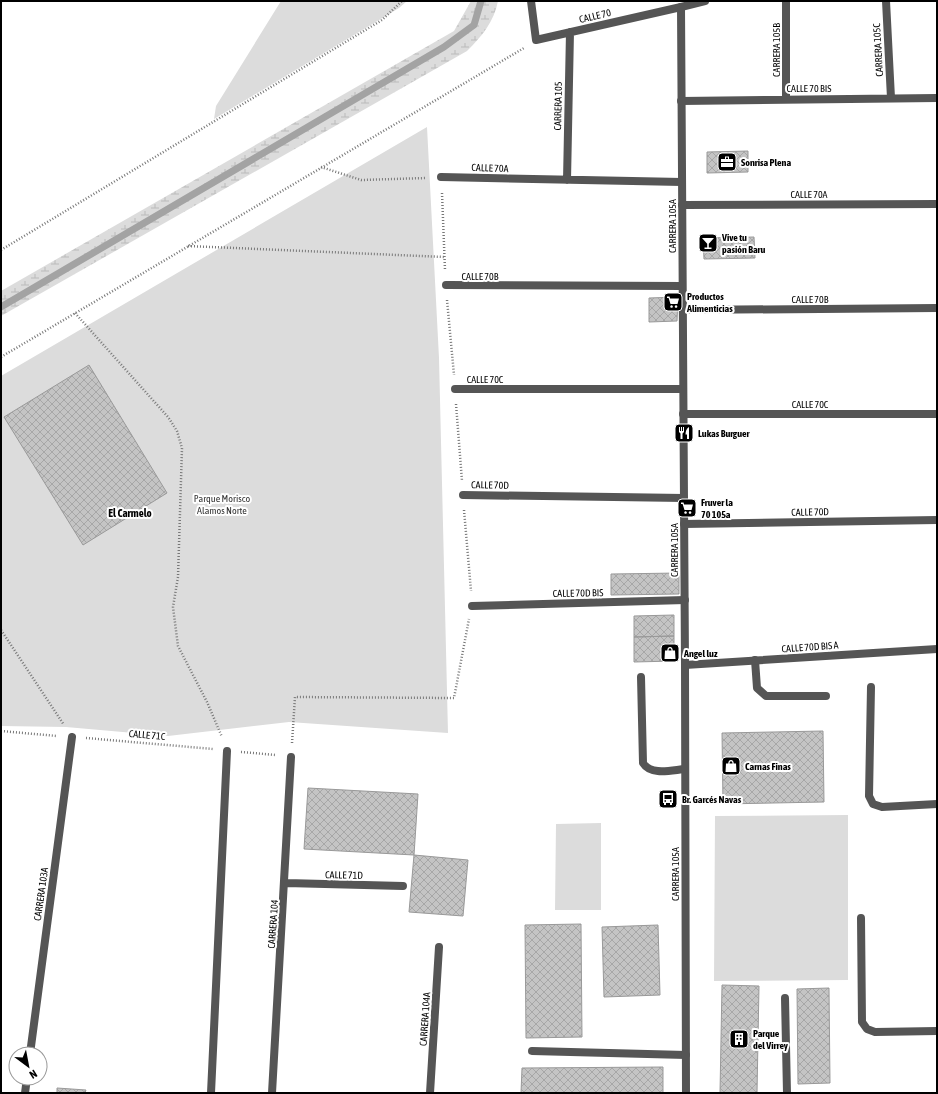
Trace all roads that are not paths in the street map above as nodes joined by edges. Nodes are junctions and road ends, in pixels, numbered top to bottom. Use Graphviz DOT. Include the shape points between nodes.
graph roads {
  1 [pos="531,1"];
  2 [pos="705,1"];
  3 [pos="786,1"];
  4 [pos="886,1"];
  5 [pos="681,7"];
  6 [pos="570,32"];
  7 [pos="891,98"];
  8 [pos="937,98"];
  9 [pos="786,99"];
  10 [pos="681,101"];
  11 [pos="441,177"];
  12 [pos="567,180"];
  13 [pos="682,182"];
  14 [pos="937,204"];
  15 [pos="682,205"];
  16 [pos="446,285"];
  17 [pos="682,286"];
  18 [pos="937,308"];
  19 [pos="683,310"];
  20 [pos="455,389"];
  21 [pos="683,389"];
  22 [pos="683,414"];
  23 [pos="937,414"];
  24 [pos="463,495"];
  25 [pos="684,498"];
  26 [pos="937,520"];
  27 [pos="684,524"];
  28 [pos="685,600"];
  29 [pos="472,606"];
  30 [pos="937,649"];
  31 [pos="755,660"];
  32 [pos="685,665"];
  33 [pos="641,678"];
  34 [pos="871,687"];
  35 [pos="826,696"];
  36 [pos="72,737"];
  37 [pos="227,751"];
  38 [pos="291,757"];
  39 [pos="685,769"];
  40 [pos="937,804"];
  41 [pos="286,883"];
  42 [pos="403,886"];
  43 [pos="861,918"];
  44 [pos="440,947"];
  45 [pos="785,998"];
  46 [pos="937,1031"];
  47 [pos="31,1046"];
  48 [pos="532,1051"];
  49 [pos="686,1055"];
  50 [pos="211,1093"];
  51 [pos="272,1093"];
  52 [pos="430,1093"];
  53 [pos="686,1093"];
  54 [pos="787,1093"];
  1 -- 6 [label="street, CALLE 70" via="536,40"];
  2 -- 5 [label="street, CALLE 70"];
  3 -- 9 [label="street, CARRERA 105B"];
  4 -- 7 [label="street, CARRERA 105C"];
  5 -- 6 [label="street, CALLE 70"];
  5 -- 10 [label="street, CARRERA 105A"];
  6 -- 12 [label="street, CARRERA 105"];
  7 -- 8 [label="street, CALLE 70 BIS"];
  7 -- 9 [label="street, CALLE 70 BIS"];
  9 -- 10 [label="street, CALLE 70 BIS"];
  10 -- 13 [label="street, CARRERA 105A"];
  11 -- 12 [label="street, CALLE 70A"];
  12 -- 13 [label="street, CALLE 70A"];
  13 -- 15 [label="street, CARRERA 105A"];
  14 -- 15 [label="street, CALLE 70A"];
  15 -- 17 [label="street, CARRERA 105A"];
  16 -- 17 [label="street, CALLE 70B"];
  17 -- 19 [label="street, CARRERA 105A"];
  18 -- 19 [label="street, CALLE 70B"];
  19 -- 21 [label="street, CARRERA 105A"];
  20 -- 21 [label="street, CALLE 70C"];
  21 -- 22 [label="street, CARRERA 105A"];
  22 -- 23 [label="street, CALLE 70C"];
  22 -- 25 [label="street, CARRERA 105A"];
  24 -- 25 [label="street, CALLE 70D"];
  25 -- 27 [label="street, CARRERA 105A"];
  26 -- 27 [label="street, CALLE 70D"];
  27 -- 28 [label="street, CARRERA 105A"];
  28 -- 29 [label="street, CALLE 70D BIS"];
  28 -- 32 [label="street, CARRERA 105A"];
  30 -- 31 [label="street, CALLE 70D BIS A"];
  31 -- 32 [label="street, CALLE 70D BIS A"];
  31 -- 35 [label="street" via="758,688 766,696"];
  32 -- 39 [label="street, CARRERA 105A"];
  33 -- 39 [label="street" via="643,763 652,771"];
  34 -- 40 [label="street" via="871,800 882,807"];
  36 -- 47 [label="street, CARRERA 103A"];
  37 -- 50 [label="street"];
  38 -- 41 [label="street, CARRERA 104"];
  39 -- 49 [label="street, CARRERA 105A"];
  41 -- 42 [label="street, CALLE 71D"];
  41 -- 51 [label="street, CARRERA 104"];
  43 -- 46 [label="street" via="862,1022 867,1030"];
  44 -- 52 [label="street, CARRERA 104A"];
  45 -- 54 [label="street"];
  48 -- 49 [label="street"];
  49 -- 53 [label="street, CARRERA 105A"];
}
